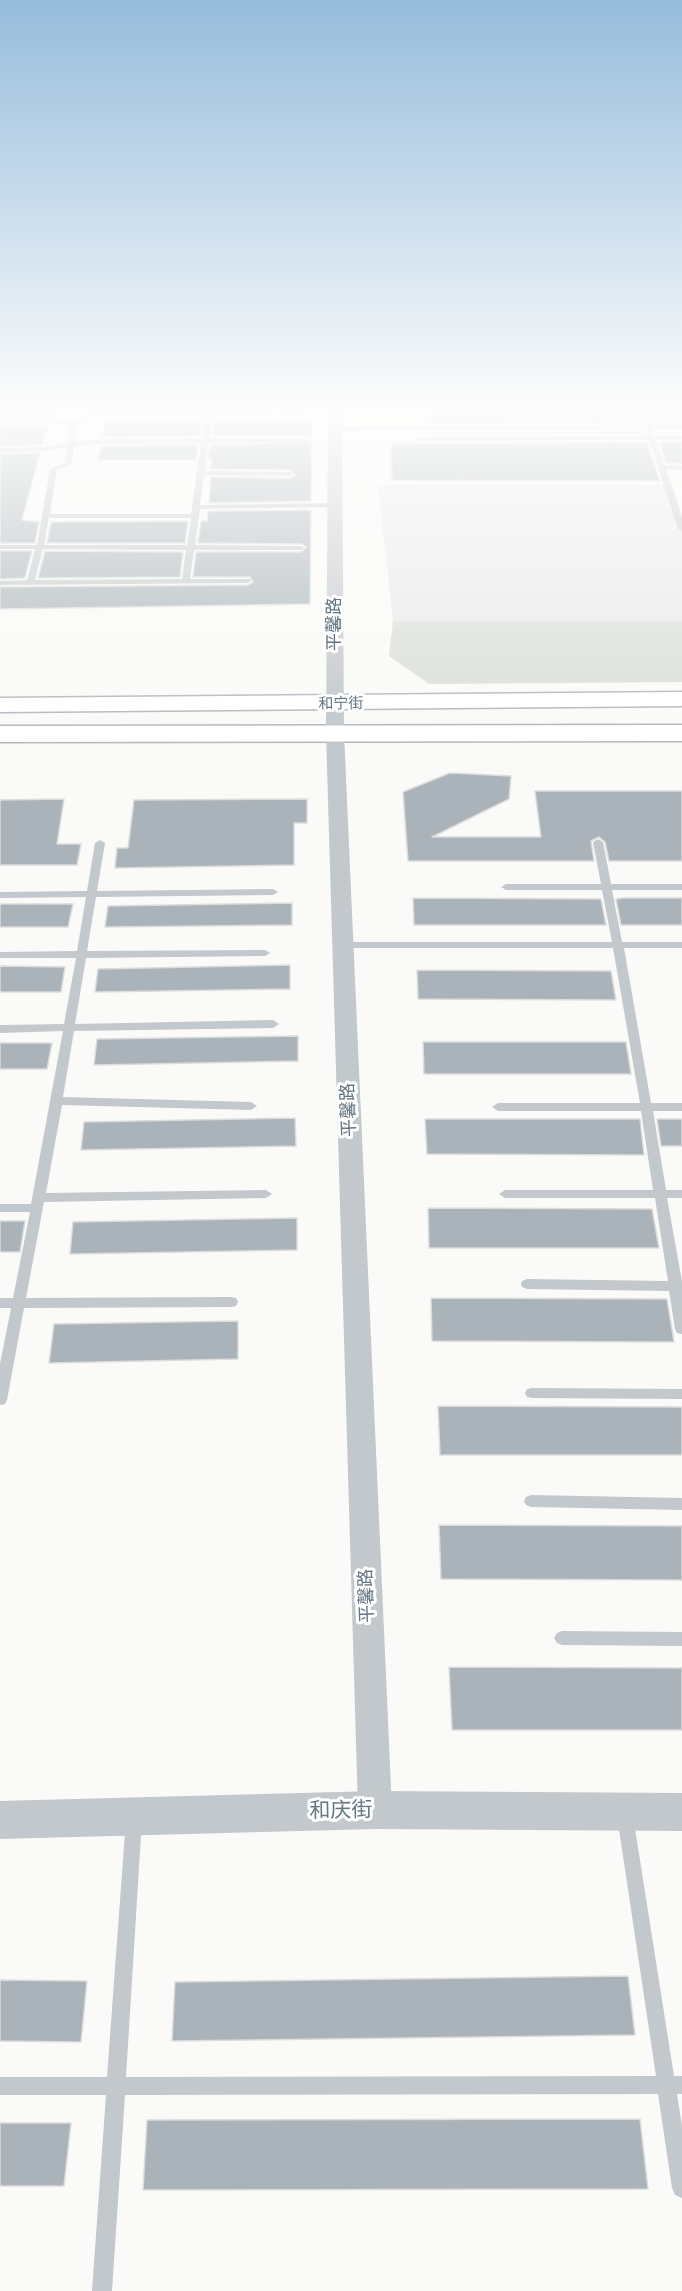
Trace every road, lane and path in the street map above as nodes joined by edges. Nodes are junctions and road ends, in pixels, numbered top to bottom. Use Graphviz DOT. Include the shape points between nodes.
graph roads {
  1 [pos="46,516"];
  2 [pos="195,516"];
  3 [pos="335,517"];
  4 [pos="40,547"];
  5 [pos="0,548"];
  6 [pos="301,548"];
  7 [pos="190,549"];
  8 [pos="247,581"];
  9 [pos="186,582"];
  10 [pos="0,583"];
  11 [pos="30,583"];
  12 [pos="682,699"];
  13 [pos="335,704"];
  14 [pos="0,705"];
  15 [pos="335,733"];
  16 [pos="682,733"];
  17 [pos="0,734"];
  18 [pos="598,842"];
  19 [pos="100,843"];
  20 [pos="506,887"];
  21 [pos="606,887"];
  22 [pos="682,887"];
  23 [pos="273,892"];
  24 [pos="0,895"];
  25 [pos="91,896"];
  26 [pos="343,945"];
  27 [pos="618,945"];
  28 [pos="682,945"];
  29 [pos="265,952"];
  30 [pos="81,955"];
  31 [pos="0,956"];
  32 [pos="273,1024"];
  33 [pos="0,1029"];
  34 [pos="69,1029"];
  35 [pos="57,1101"];
  36 [pos="251,1106"];
  37 [pos="498,1107"];
  38 [pos="646,1107"];
  39 [pos="682,1107"];
  40 [pos="266,1194"];
  41 [pos="505,1194"];
  42 [pos="661,1194"];
  43 [pos="682,1194"];
  44 [pos="38,1203"];
  45 [pos="0,1208"];
  46 [pos="527,1284"];
  47 [pos="679,1286"];
  48 [pos="231,1302"];
  49 [pos="0,1303"];
  50 [pos="18,1304"];
  51 [pos="682,1329"];
  52 [pos="532,1393"];
  53 [pos="682,1394"];
  54 [pos="0,1400"];
  55 [pos="531,1501"];
  56 [pos="682,1504"];
  57 [pos="562,1638"];
  58 [pos="682,1639"];
  59 [pos="375,1810"];
  60 [pos="624,1812"];
  61 [pos="682,1812"];
  62 [pos="134,1816"];
  63 [pos="0,1820"];
  64 [pos="116,2084"];
  65 [pos="0,2086"];
  66 [pos="674,2086"];
  67 [pos="682,2188"];
  68 [pos="102,2291"];
  1 -- 4 [label="lane"];
  2 -- 7 [label="lane"];
  3 -- 13 [label="street, 平馨路"];
  4 -- 5 [label="lane"];
  4 -- 7 [label="lane"];
  4 -- 11 [label="lane"];
  6 -- 7 [label="lane"];
  7 -- 9 [label="lane"];
  8 -- 9 [label="lane"];
  9 -- 11 [label="lane"];
  10 -- 11 [label="lane"];
  12 -- 13 [label="main road, 和宁街"];
  13 -- 14 [label="main road, 和宁街"];
  13 -- 15 [label="street, 平馨路"];
  15 -- 16 [label="main road, 和宁街"];
  15 -- 17 [label="main road, 和宁街"];
  15 -- 26 [label="street, 平馨路"];
  18 -- 21 [label="lane"];
  19 -- 25 [label="lane"];
  20 -- 21 [label="lane"];
  21 -- 22 [label="lane"];
  21 -- 27 [label="lane"];
  23 -- 25 [label="lane"];
  24 -- 25 [label="lane"];
  25 -- 30 [label="lane"];
  26 -- 27 [label="lane"];
  26 -- 59 [label="street, 平馨路"];
  27 -- 28 [label="lane"];
  27 -- 38 [label="lane"];
  29 -- 30 [label="lane"];
  30 -- 31 [label="lane"];
  30 -- 34 [label="lane"];
  32 -- 34 [label="lane"];
  33 -- 34 [label="lane"];
  34 -- 35 [label="lane"];
  35 -- 36 [label="lane"];
  35 -- 44 [label="lane"];
  37 -- 38 [label="lane"];
  38 -- 39 [label="lane"];
  38 -- 42 [label="lane"];
  40 -- 44 [label="lane"];
  41 -- 42 [label="lane"];
  42 -- 43 [label="lane"];
  42 -- 47 [label="lane"];
  44 -- 45 [label="lane"];
  44 -- 50 [label="lane"];
  46 -- 47 [label="lane"];
  47 -- 51 [label="lane"];
  48 -- 50 [label="lane"];
  49 -- 50 [label="lane"];
  50 -- 54 [label="lane"];
  52 -- 53 [label="lane"];
  55 -- 56 [label="lane"];
  57 -- 58 [label="lane"];
  59 -- 60 [label="street, 和庆街"];
  59 -- 62 [label="street, 和庆街"];
  60 -- 61 [label="street, 和庆街"];
  60 -- 66 [label="lane"];
  62 -- 63 [label="street, 和庆街"];
  62 -- 64 [label="lane"];
  64 -- 65 [label="lane"];
  64 -- 66 [label="lane"];
  64 -- 68 [label="lane"];
  66 -- 67 [label="lane"];
}
